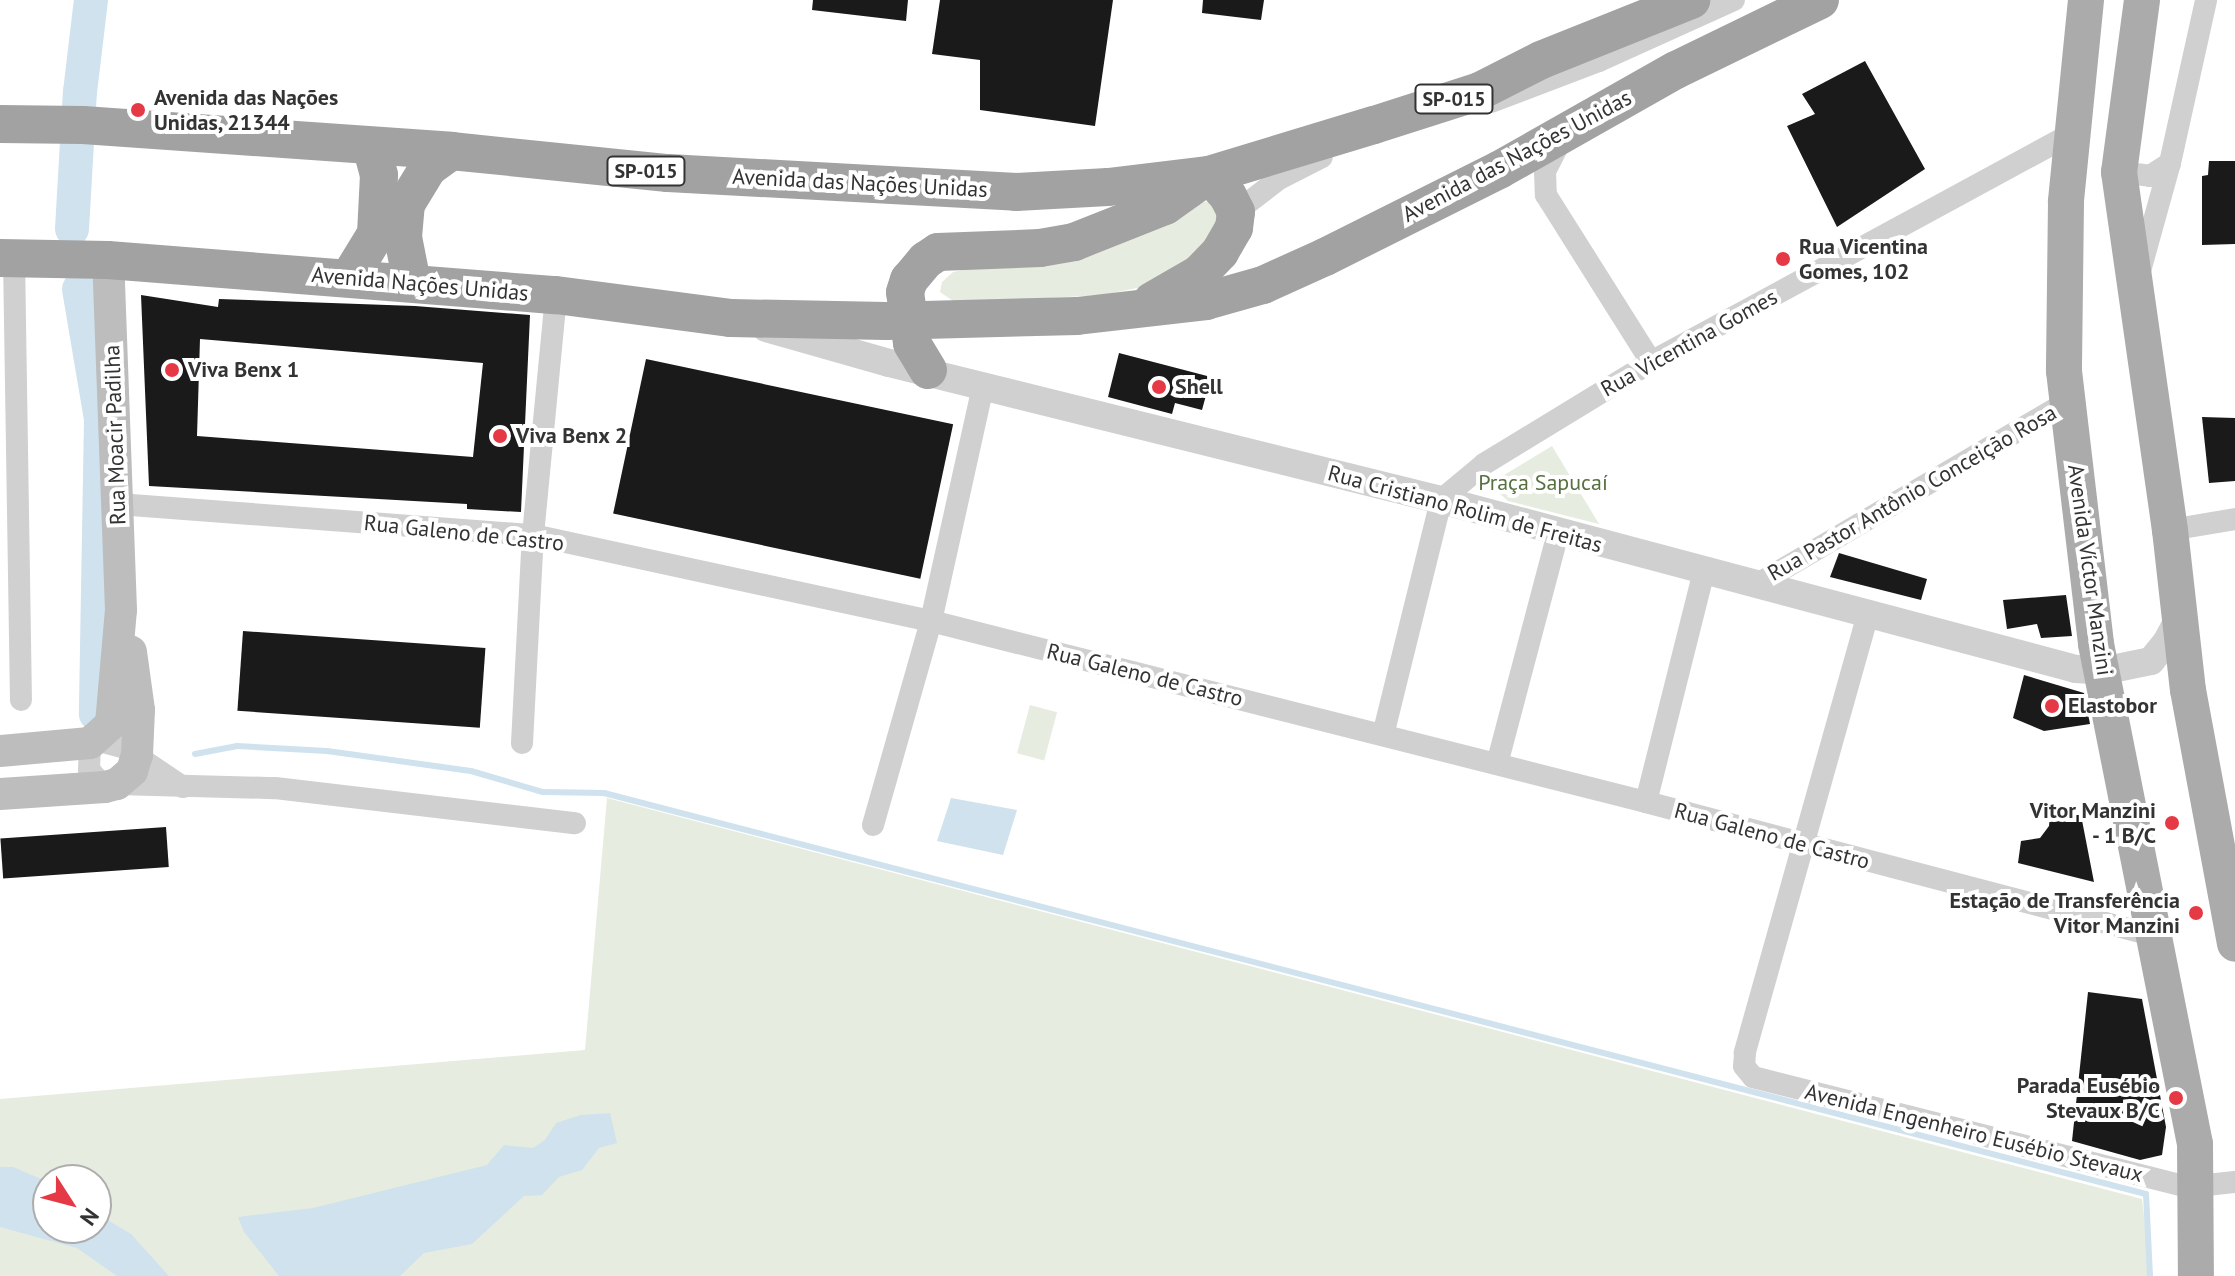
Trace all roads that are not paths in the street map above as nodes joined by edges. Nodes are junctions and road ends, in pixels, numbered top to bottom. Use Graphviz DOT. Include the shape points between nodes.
graph roads {
  1 [pos="1691,0"];
  2 [pos="1734,0"];
  3 [pos="1820,0"];
  4 [pos="2086,0"];
  5 [pos="2142,0"];
  6 [pos="2206,0"];
  7 [pos="16,123"];
  8 [pos="1565,132"];
  9 [pos="2074,132"];
  10 [pos="371,146"];
  11 [pos="451,151"];
  12 [pos="2170,163"];
  13 [pos="2119,172"];
  14 [pos="1209,175"];
  15 [pos="1236,212"];
  16 [pos="17,258"];
  17 [pos="99,260"];
  18 [pos="349,278"];
  19 [pos="412,283"];
  20 [pos="2134,290"];
  21 [pos="556,295"];
  22 [pos="1132,310"];
  23 [pos="731,318"];
  24 [pos="907,321"];
  25 [pos="1651,362"];
  26 [pos="928,370"];
  27 [pos="983,386"];
  28 [pos="2068,401"];
  29 [pos="1441,500"];
  30 [pos="118,504"];
  31 [pos="8,510"];
  32 [pos="2235,519"];
  33 [pos="2170,530"];
  34 [pos="1558,533"];
  35 [pos="533,535"];
  36 [pos="1704,571"];
  37 [pos="1756,585"];
  38 [pos="121,610"];
  39 [pos="1868,614"];
  40 [pos="2179,618"];
  41 [pos="931,621"];
  42 [pos="2102,671"];
  43 [pos="21,700"];
  44 [pos="1383,735"];
  45 [pos="93,742"];
  46 [pos="522,743"];
  47 [pos="0,751"];
  48 [pos="137,755"];
  49 [pos="1497,764"];
  50 [pos="111,785"];
  51 [pos="184,788"];
  52 [pos="0,794"];
  53 [pos="1646,802"];
  54 [pos="575,823"];
  55 [pos="873,825"];
  56 [pos="1804,845"];
  57 [pos="2155,936"];
  58 [pos="2235,944"];
  59 [pos="2235,1182"];
  60 [pos="2196,1188"];
  61 [pos="2196,1276"];
  1 -- 14 [label="highway, Avenida das Nações Unidas / SP-015" via="1541,60 1480,91"];
  2 -- 15 [label="street" via="1550,81 1301,166"];
  3 -- 8 [label="highway, Avenida das Nações Unidas" via="1676,70"];
  4 -- 9 [label="main road, Avenida Víctor Manzini"];
  5 -- 13 [label="main road"];
  6 -- 12 [label="street"];
  7 -- 10 [label="highway, Avenida das Nações Unidas / SP-015"];
  8 -- 22 [label="highway, Avenida das Nações Unidas" via="1499,170 1263,285 1206,301"];
  8 -- 25 [label="street" via="1545,171 1546,195"];
  9 -- 25 [label="street, Rua Vicentina Gomes"];
  9 -- 28 [label="main road, Avenida Víctor Manzini" via="2063,269"];
  10 -- 11 [label="highway, Avenida das Nações Unidas / SP-015"];
  10 -- 18 [label="highway" via="379,175 376,234"];
  11 -- 14 [label="highway, Avenida das Nações Unidas / SP-015" via="668,173 1016,192"];
  11 -- 19 [label="highway" via="428,168 406,204 403,237"];
  12 -- 13 [label="street" via="2142,178"];
  12 -- 20 [label="street"];
  13 -- 20 [label="main road"];
  14 -- 15 [label="highway"];
  14 -- 24 [label="highway" via="1165,206 1074,242 938,252 909,280"];
  15 -- 22 [label="highway" via="1234,228 1220,252 1199,274"];
  16 -- 17 [label="highway"];
  16 -- 31 [label="street"];
  17 -- 18 [label="highway, Avenida Nações Unidas"];
  17 -- 30 [label="main road, Rua Moacir Padilha"];
  18 -- 19 [label="highway, Avenida Nações Unidas"];
  19 -- 21 [label="highway, Avenida Nações Unidas"];
  20 -- 33 [label="main road"];
  21 -- 23 [label="highway, Avenida Nações Unidas"];
  21 -- 35 [label="street"];
  22 -- 24 [label="highway, Avenida das Nações Unidas"];
  23 -- 24 [label="highway, Avenida das Nações Unidas"];
  23 -- 26 [label="street, Rua Cristiano Rolim de Freitas"];
  24 -- 26 [label="highway" via="917,356"];
  25 -- 29 [label="street, Rua Vicentina Gomes" via="1484,464"];
  26 -- 27 [label="street, Rua Cristiano Rolim de Freitas"];
  27 -- 29 [label="street, Rua Cristiano Rolim de Freitas"];
  27 -- 41 [label="street"];
  28 -- 37 [label="street, Rua Pastor Antônio Conceição Rosa"];
  28 -- 42 [label="main road, Avenida Víctor Manzini"];
  29 -- 34 [label="street, Rua Cristiano Rolim de Freitas"];
  29 -- 44 [label="street"];
  30 -- 35 [label="street, Rua Galeno de Castro"];
  30 -- 38 [label="main road, Rua Moacir Padilha"];
  31 -- 43 [label="street"];
  32 -- 33 [label="street"];
  33 -- 40 [label="main road"];
  34 -- 36 [label="street, Rua Cristiano Rolim de Freitas"];
  34 -- 49 [label="street"];
  35 -- 41 [label="street, Rua Galeno de Castro"];
  35 -- 46 [label="street"];
  36 -- 37 [label="street, Rua Cristiano Rolim de Freitas"];
  36 -- 53 [label="street"];
  37 -- 39 [label="street, Rua Cristiano Rolim de Freitas"];
  38 -- 45 [label="main road" via="111,724"];
  38 -- 48 [label="main road" via="135,667"];
  39 -- 42 [label="street, Rua Cristiano Rolim de Freitas" via="2076,669"];
  39 -- 56 [label="street"];
  40 -- 42 [label="street, Rua Cristiano Rolim de Freitas" via="2151,661"];
  40 -- 58 [label="main road" via="2192,718"];
  41 -- 44 [label="street, Rua Galeno de Castro"];
  41 -- 55 [label="street"];
  42 -- 57 [label="main road, Avenida Víctor Manzini"];
  44 -- 49 [label="street, Rua Galeno de Castro"];
  45 -- 47 [label="main road"];
  45 -- 48 [label="street" via="118,745"];
  45 -- 50 [label="street" via="89,770"];
  48 -- 50 [label="main road" via="132,771"];
  48 -- 51 [label="street"];
  49 -- 53 [label="street, Rua Galeno de Castro"];
  50 -- 51 [label="street"];
  50 -- 52 [label="main road"];
  51 -- 54 [label="street" via="275,788"];
  53 -- 56 [label="street, Rua Galeno de Castro"];
  56 -- 57 [label="street, Rua Galeno de Castro"];
  56 -- 60 [label="street, Avenida Engenheiro Eusébio Stevaux" via="1745,1053 1744,1066 1753,1077"];
  57 -- 60 [label="main road, Avenida Víctor Manzini" via="2195,1144"];
  59 -- 60 [label="street"];
  60 -- 61 [label="main road, Avenida Víctor Manzini"];
}
